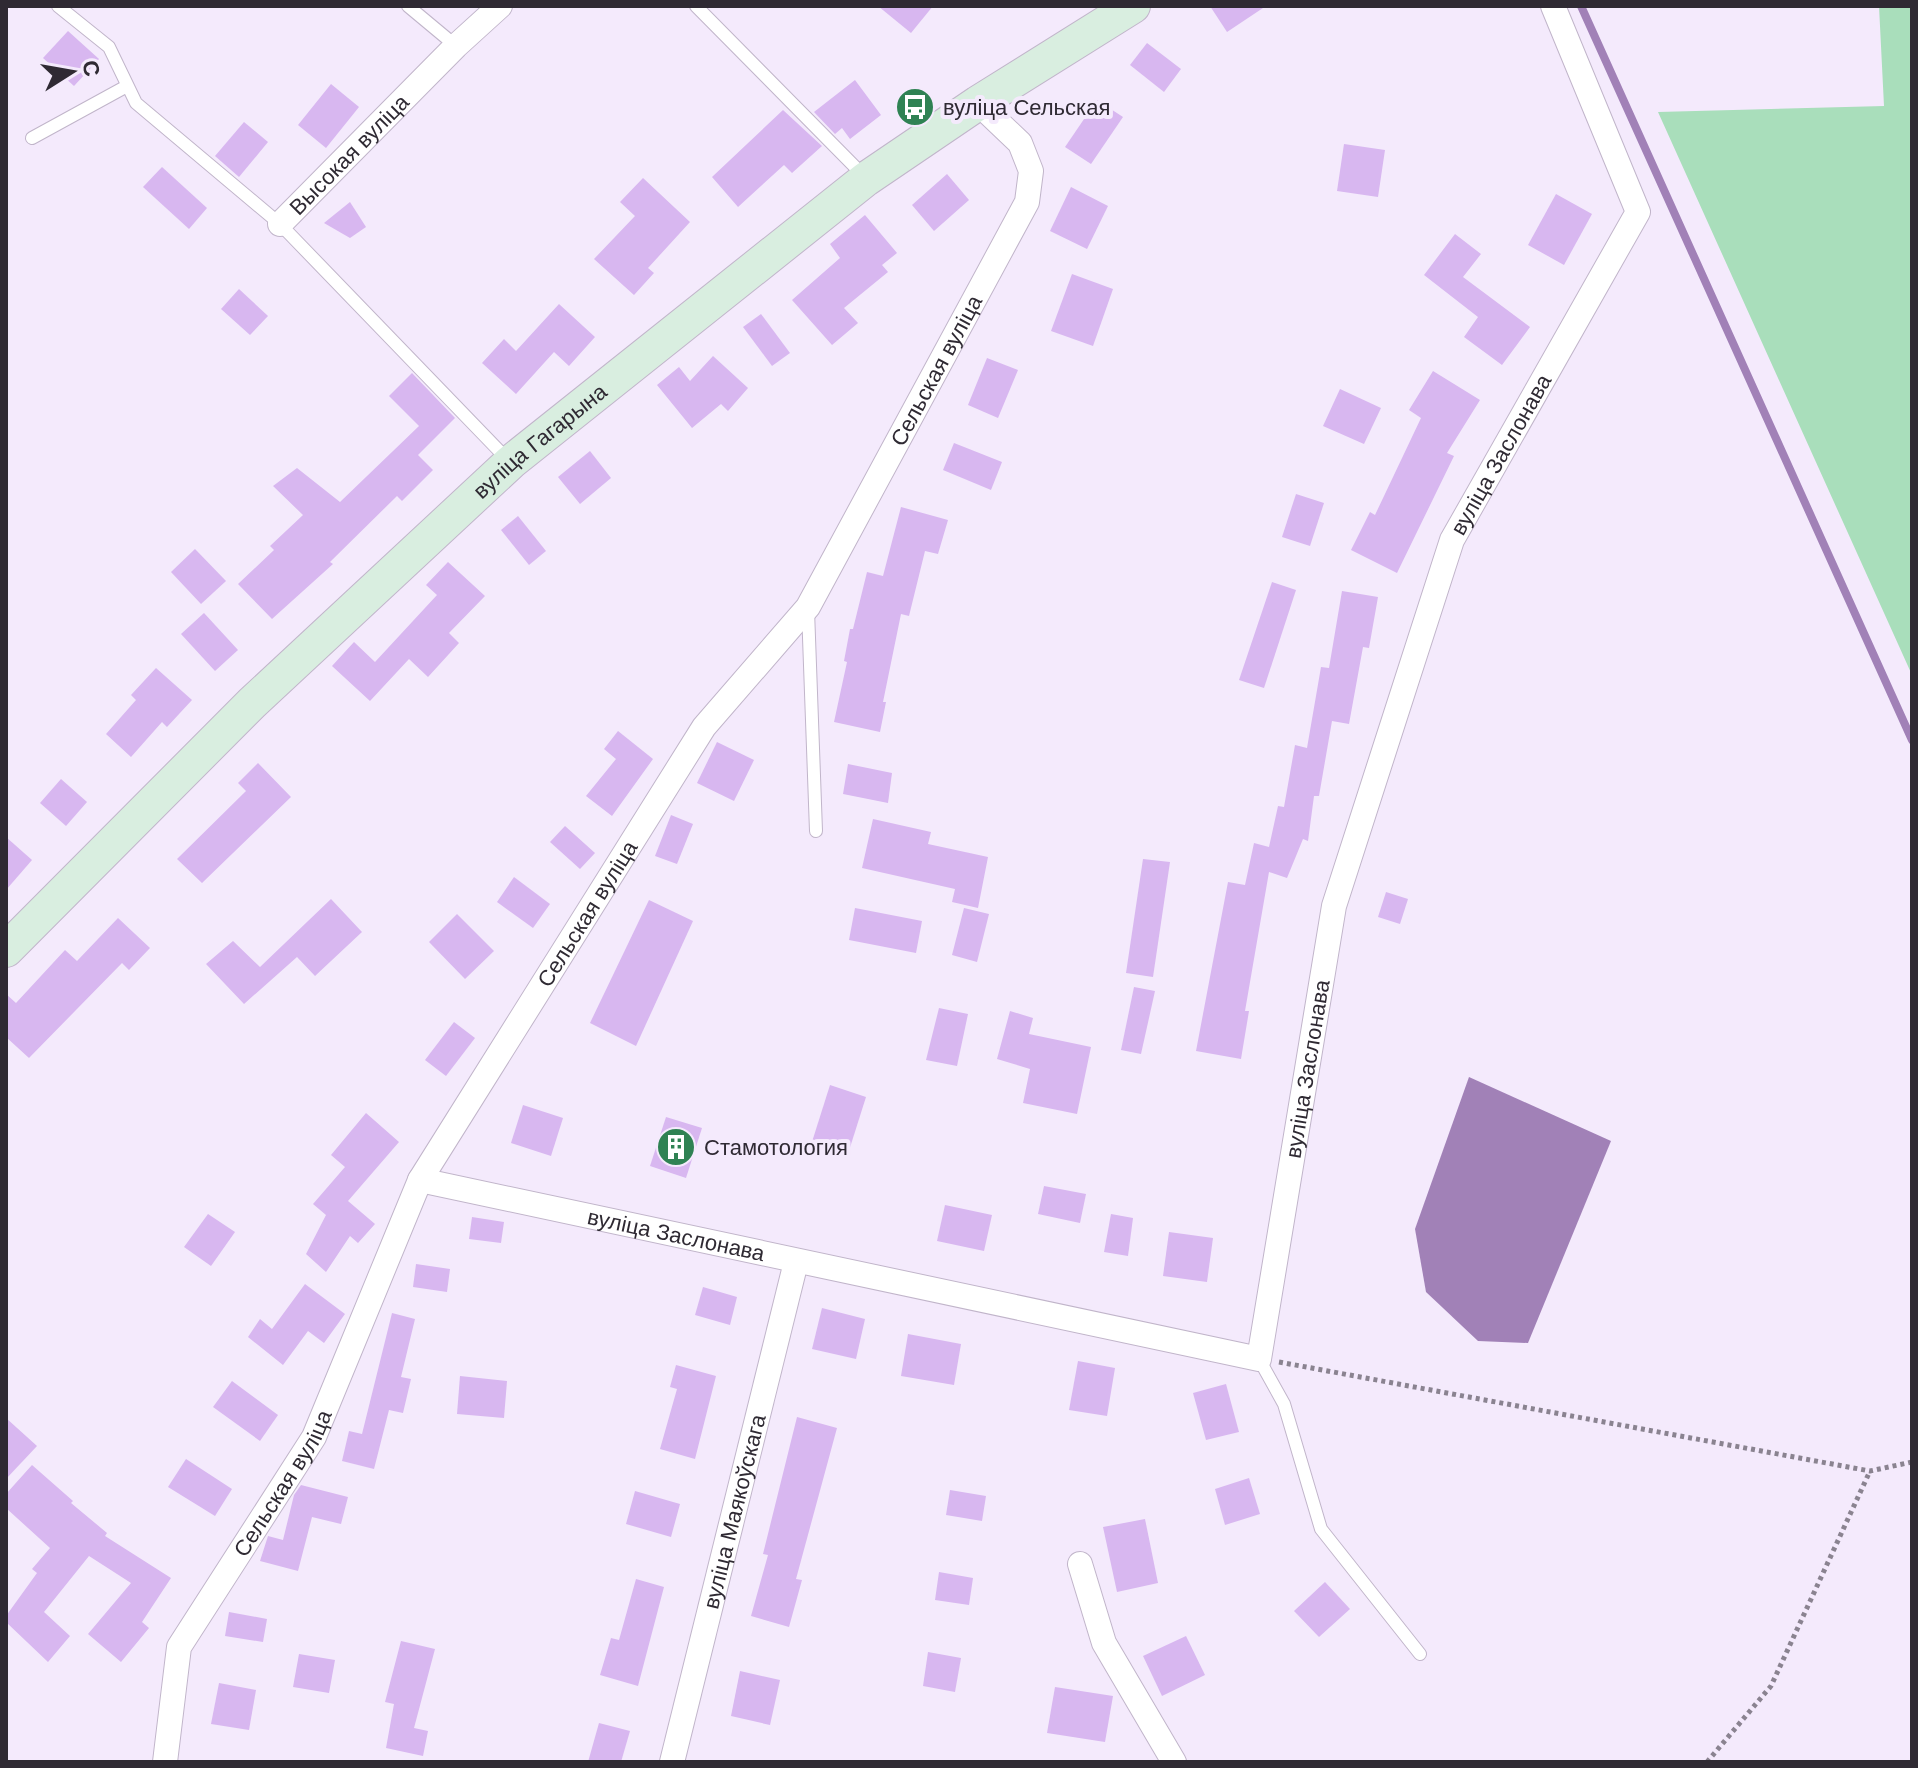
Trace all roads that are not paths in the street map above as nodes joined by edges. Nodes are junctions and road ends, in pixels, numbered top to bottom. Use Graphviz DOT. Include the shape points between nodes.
graph roads {
  1 [pos="58,6"];
  2 [pos="408,6"];
  3 [pos="500,6"];
  4 [pos="696,6"];
  5 [pos="1553,6"];
  6 [pos="1111,11"];
  7 [pos="456,46"];
  8 [pos="127,86"];
  9 [pos="978,103"];
  10 [pos="32,138"];
  11 [pos="866,179"];
  12 [pos="280,224"];
  13 [pos="511,462"];
  14 [pos="808,607"];
  15 [pos="816,831"];
  16 [pos="6,950"];
  17 [pos="420,1180"];
  18 [pos="796,1262"];
  19 [pos="1259,1359"];
  20 [pos="1080,1564"];
  21 [pos="1420,1654"];
  22 [pos="165,1762"];
  23 [pos="672,1762"];
  24 [pos="1174,1762"];
  1 -- 8 [label="lane, Высокая вуліца" via="109,47"];
  2 -- 7 [label="lane"];
  3 -- 7 [label="street, Высокая вуліца"];
  4 -- 11 [label="lane"];
  5 -- 19 [label="street, вуліца Заслонава" via="1638,212 1452,540 1334,906"];
  6 -- 9 [label="street, вуліца Гагарына"];
  7 -- 12 [label="street, Высокая вуліца"];
  8 -- 10 [label="lane"];
  8 -- 12 [label="lane, Высокая вуліца" via="136,103"];
  9 -- 11 [label="street, вуліца Гагарына"];
  9 -- 14 [label="street, Сельская вуліца" via="1020,143 1031,171 1027,202"];
  11 -- 13 [label="street, вуліца Гагарына"];
  12 -- 13 [label="lane"];
  13 -- 16 [label="street, вуліца Гагарына" via="252,703"];
  14 -- 15 [label="lane"];
  14 -- 17 [label="street, Сельская вуліца" via="704,727"];
  17 -- 18 [label="street, вуліца Заслонава"];
  17 -- 22 [label="street, Сельская вуліца" via="314,1437 179,1647"];
  18 -- 19 [label="street, вуліца Заслонава"];
  18 -- 23 [label="street, вуліца Маякоўскага"];
  19 -- 21 [label="lane" via="1284,1404 1321,1529"];
  20 -- 24 [label="street" via="1104,1643"];
}
